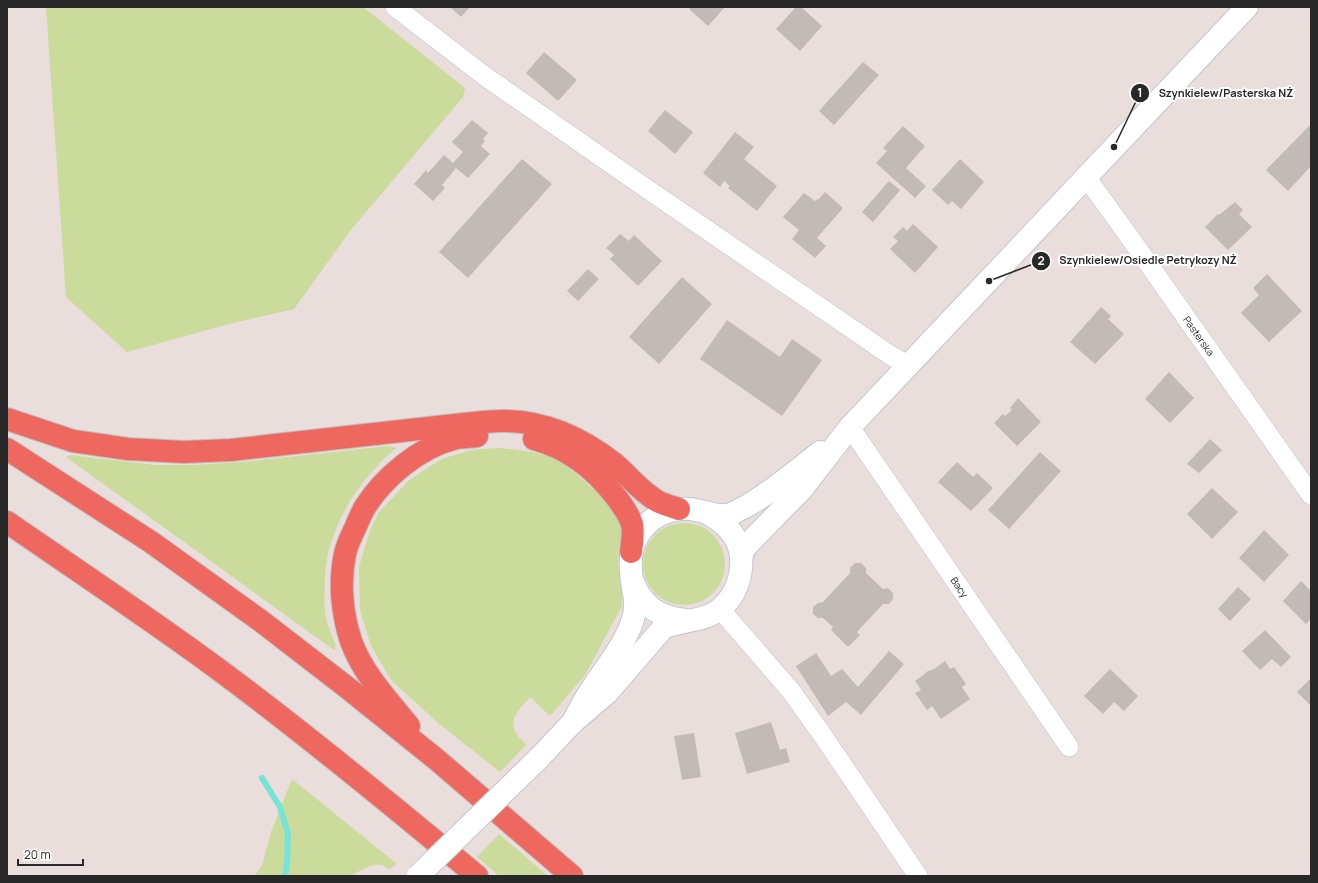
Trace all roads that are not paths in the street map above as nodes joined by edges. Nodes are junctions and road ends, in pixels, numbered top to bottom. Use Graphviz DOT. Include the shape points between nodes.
graph roads {
  1 [pos="395,7"];
  2 [pos="1247,7"];
  3 [pos="1086,177"];
  4 [pos="909,366"];
  5 [pos="7,419"];
  6 [pos="850,427"];
  7 [pos="7,449"];
  8 [pos="1311,495"];
  9 [pos="679,509"];
  10 [pos="709,514"];
  11 [pos="7,522"];
  12 [pos="631,552"];
  13 [pos="741,559"];
  14 [pos="632,580"];
  15 [pos="720,609"];
  16 [pos="688,621"];
  17 [pos="573,722"];
  18 [pos="1069,747"];
  19 [pos="436,759"];
  20 [pos="418,876"];
  21 [pos="477,876"];
  22 [pos="572,876"];
  23 [pos="918,876"];
  1 -- 4 [label="street" via="486,77"];
  2 -- 3 [label="main road"];
  3 -- 4 [label="main road"];
  3 -- 8 [label="street, Pasterska"];
  4 -- 6 [label="main road"];
  5 -- 9 [label="highway" via="73,441 128,449 184,452 231,450 471,423 524,422 562,432 584,443 616,465 642,491 660,503"];
  6 -- 10 [label="main road" via="779,485 755,501 731,514"];
  6 -- 13 [label="main road" via="802,489 747,544"];
  6 -- 18 [label="street, Bacy"];
  7 -- 19 [label="highway" via="151,542 261,621"];
  9 -- 10 [label="main road" via="694,509"];
  9 -- 12 [label="main road" via="662,514 648,523 638,536"];
  10 -- 13 [label="main road" via="727,527 739,548"];
  11 -- 21 [label="highway" via="217,668 305,735"];
  12 -- 14 [label="main road"];
  12 -- 19 [label="highway" via="632,524 612,491 577,458 546,442 523,436 494,434 452,439 426,450 396,470 365,507 351,536 345,554 342,598 351,640 360,663"];
  13 -- 15 [label="main road" via="737,587"];
  14 -- 16 [label="main road" via="647,605 659,614"];
  14 -- 17 [label="main road" via="634,616 613,658 588,694"];
  15 -- 16 [label="main road" via="705,617"];
  15 -- 23 [label="street" via="791,691"];
  16 -- 17 [label="main road" via="663,628 607,693"];
  17 -- 20 [label="main road, bridge"];
  19 -- 22 [label="highway"];
}
